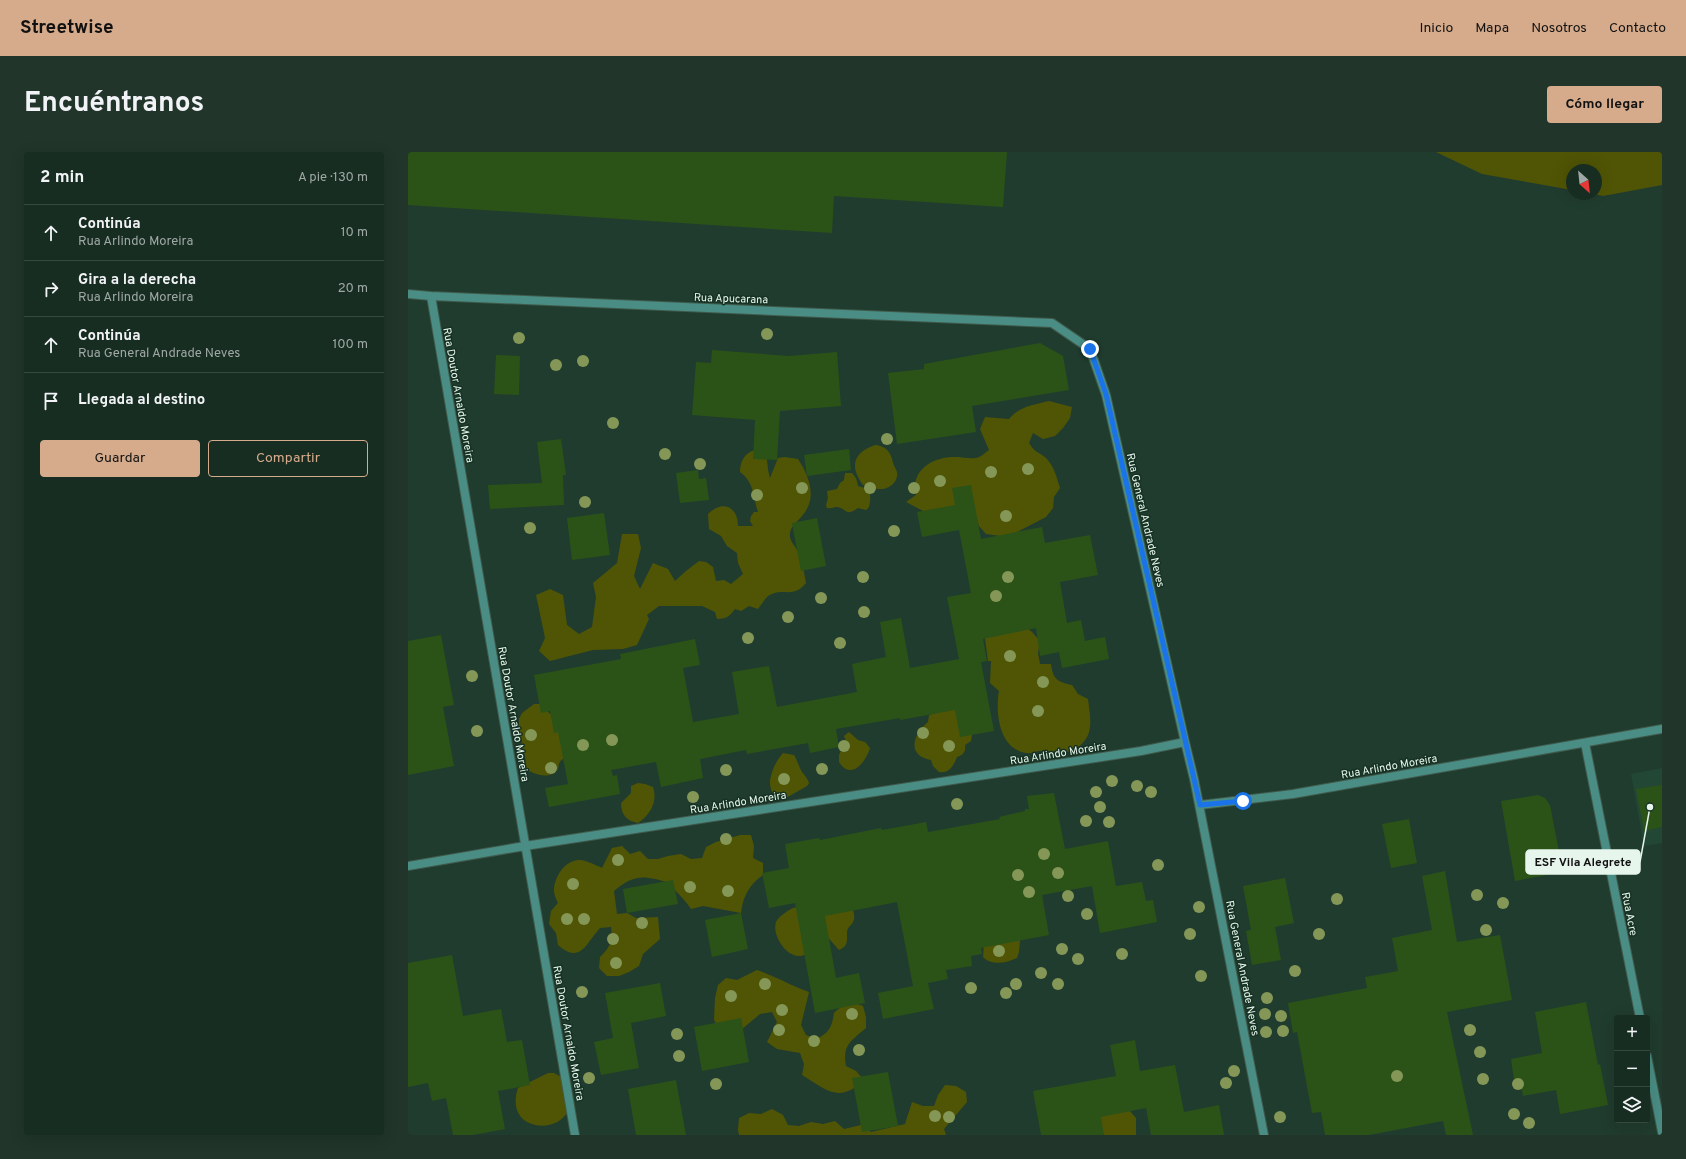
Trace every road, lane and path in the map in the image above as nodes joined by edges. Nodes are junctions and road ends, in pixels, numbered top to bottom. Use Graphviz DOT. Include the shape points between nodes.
graph roads {
  1 [pos="408,294"];
  2 [pos="431,296"];
  3 [pos="1052,322"];
  4 [pos="1662,729"];
  5 [pos="1185,742"];
  6 [pos="1585,743"];
  7 [pos="1200,805"];
  8 [pos="525,846"];
  9 [pos="408,866"];
  10 [pos="1639,1015"];
  11 [pos="1650,1071"];
  12 [pos="1662,1132"];
  13 [pos="575,1135"];
  14 [pos="1264,1135"];
  1 -- 2 [label="street, Rua Apucarana"];
  2 -- 3 [label="street, Rua Apucarana"];
  2 -- 8 [label="street, Rua Doutor Arnaldo Moreira"];
  3 -- 5 [label="street, Rua General Andrade Neves" via="1090,349 1106,394"];
  4 -- 6 [label="street, Rua Arlindo Moreira"];
  5 -- 7 [label="street"];
  5 -- 8 [label="street, Rua Arlindo Moreira"];
  6 -- 7 [label="street, Rua Arlindo Moreira" via="1293,794"];
  6 -- 10 [label="street, Rua Acre"];
  7 -- 14 [label="street, Rua General Andrade Neves"];
  8 -- 9 [label="street, Rua Arlindo Moreira"];
  8 -- 13 [label="street, Rua Doutor Arnaldo Moreira"];
  11 -- 12 [label="street"];
}
